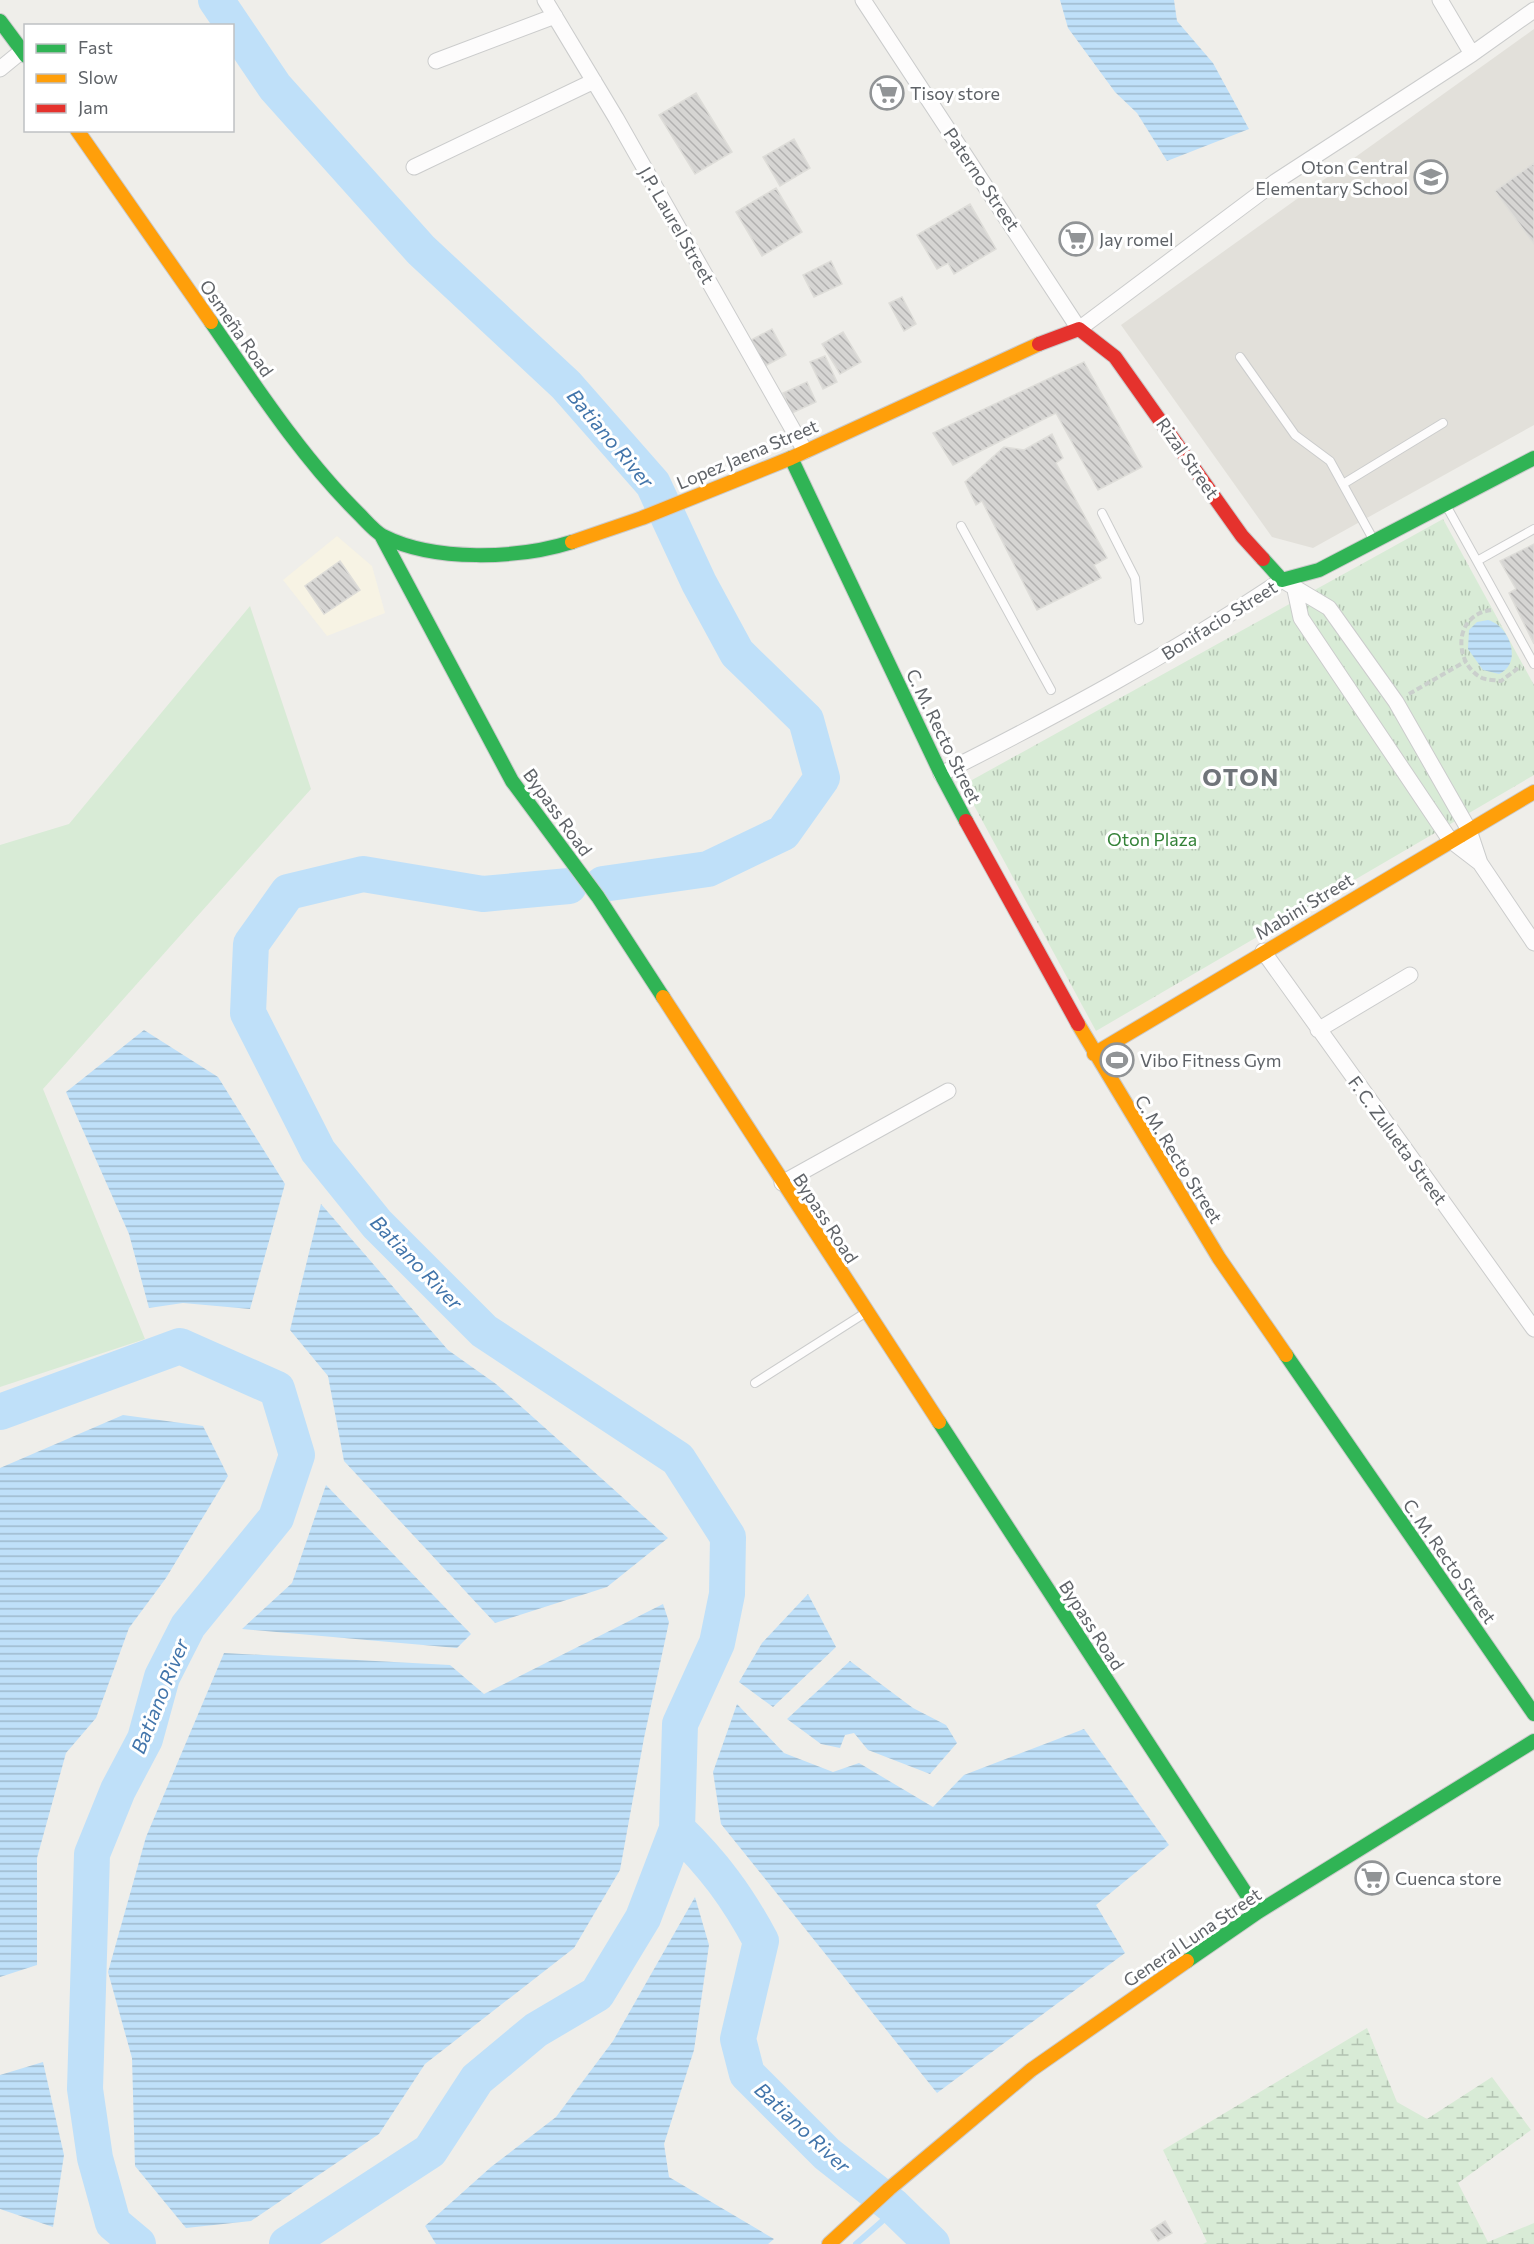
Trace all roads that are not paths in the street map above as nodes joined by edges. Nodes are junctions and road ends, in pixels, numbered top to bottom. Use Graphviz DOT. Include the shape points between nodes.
graph roads {
  1 [pos="545,0"];
  2 [pos="863,0"];
  3 [pos="1440,0"];
  4 [pos="1534,10"];
  5 [pos="555,16"];
  6 [pos="0,21"];
  7 [pos="24,54"];
  8 [pos="1472,54"];
  9 [pos="436,61"];
  10 [pos="0,69"];
  11 [pos="594,81"];
  12 [pos="78,132"];
  13 [pos="414,167"];
  14 [pos="1079,329"];
  15 [pos="1240,357"];
  16 [pos="1443,423"];
  17 [pos="806,451"];
  18 [pos="791,458"];
  19 [pos="1534,458"];
  20 [pos="1343,484"];
  21 [pos="1446,506"];
  22 [pos="1102,513"];
  23 [pos="962,526"];
  24 [pos="1534,529"];
  25 [pos="381,535"];
  26 [pos="1376,543"];
  27 [pos="1477,561"];
  28 [pos="1282,580"];
  29 [pos="1295,590"];
  30 [pos="1139,621"];
  31 [pos="1532,661"];
  32 [pos="1051,690"];
  33 [pos="941,774"];
  34 [pos="1534,792"];
  35 [pos="1469,830"];
  36 [pos="1450,840"];
  37 [pos="1480,863"];
  38 [pos="1534,943"];
  39 [pos="1263,951"];
  40 [pos="1410,975"];
  41 [pos="1318,1030"];
  42 [pos="1094,1054"];
  43 [pos="948,1091"];
  44 [pos="782,1183"];
  45 [pos="866,1312"];
  46 [pos="1534,1329"];
  47 [pos="755,1383"];
  48 [pos="1534,1714"];
  49 [pos="1534,1741"];
  50 [pos="1258,1912"];
  51 [pos="829,2244"];
  1 -- 5 [label="street, J.P. Laurel Street"];
  2 -- 14 [label="street, Paterno Street"];
  3 -- 8 [label="street"];
  4 -- 8 [label="street"];
  5 -- 9 [label="street"];
  5 -- 11 [label="street, J.P. Laurel Street"];
  6 -- 7 [label="main road"];
  7 -- 10 [label="street"];
  8 -- 14 [label="street" via="1275,182"];
  11 -- 13 [label="street"];
  11 -- 17 [label="street, J.P. Laurel Street"];
  12 -- 25 [label="main road, Osmeña Road" via="248,376 338,492"];
  14 -- 17 [label="main road, Lopez Jaena Street"];
  14 -- 28 [label="main road, Rizal Street" via="1115,357 1242,536"];
  15 -- 20 [label="lane" via="1295,435 1330,461"];
  16 -- 20 [label="lane"];
  17 -- 18 [label="main road, Lopez Jaena Street"];
  18 -- 25 [label="main road, Lopez Jaena Street" via="642,518 530,552 441,552"];
  18 -- 33 [label="main road, C. M. Recto Street"];
  19 -- 21 [label="main road, Bonifacio Street"];
  20 -- 26 [label="lane"];
  21 -- 26 [label="main road, Bonifacio Street"];
  21 -- 27 [label="lane"];
  22 -- 30 [label="lane" via="1135,578"];
  23 -- 32 [label="lane"];
  24 -- 27 [label="lane"];
  25 -- 44 [label="main road, Bypass Road" via="512,781 598,897"];
  26 -- 28 [label="main road, Bonifacio Street" via="1319,570"];
  27 -- 31 [label="lane"];
  28 -- 29 [label="street, Rizal Street"];
  28 -- 33 [label="street, Bonifacio Street" via="1172,651"];
  29 -- 35 [label="street, Rizal Street" via="1329,608 1396,702"];
  29 -- 36 [label="street, Rizal Street" via="1300,618"];
  33 -- 42 [label="main road, C. M. Recto Street"];
  34 -- 35 [label="main road, Mabini Street"];
  35 -- 36 [label="main road, Mabini Street"];
  35 -- 37 [label="street, Rizal Street"];
  36 -- 37 [label="street, Rizal Street"];
  36 -- 39 [label="main road, Mabini Street"];
  37 -- 38 [label="street, Rizal Street"];
  39 -- 41 [label="street, F. C. Zulueta Street"];
  39 -- 42 [label="main road, Mabini Street"];
  40 -- 41 [label="street"];
  41 -- 46 [label="street, F. C. Zulueta Street"];
  42 -- 48 [label="main road, C. M. Recto Street" via="1219,1258"];
  43 -- 44 [label="street"];
  44 -- 45 [label="main road, Bypass Road"];
  45 -- 47 [label="lane"];
  45 -- 50 [label="main road, Bypass Road"];
  49 -- 50 [label="main road, General Luna Street"];
  50 -- 51 [label="main road, General Luna Street" via="1031,2070"];
}
